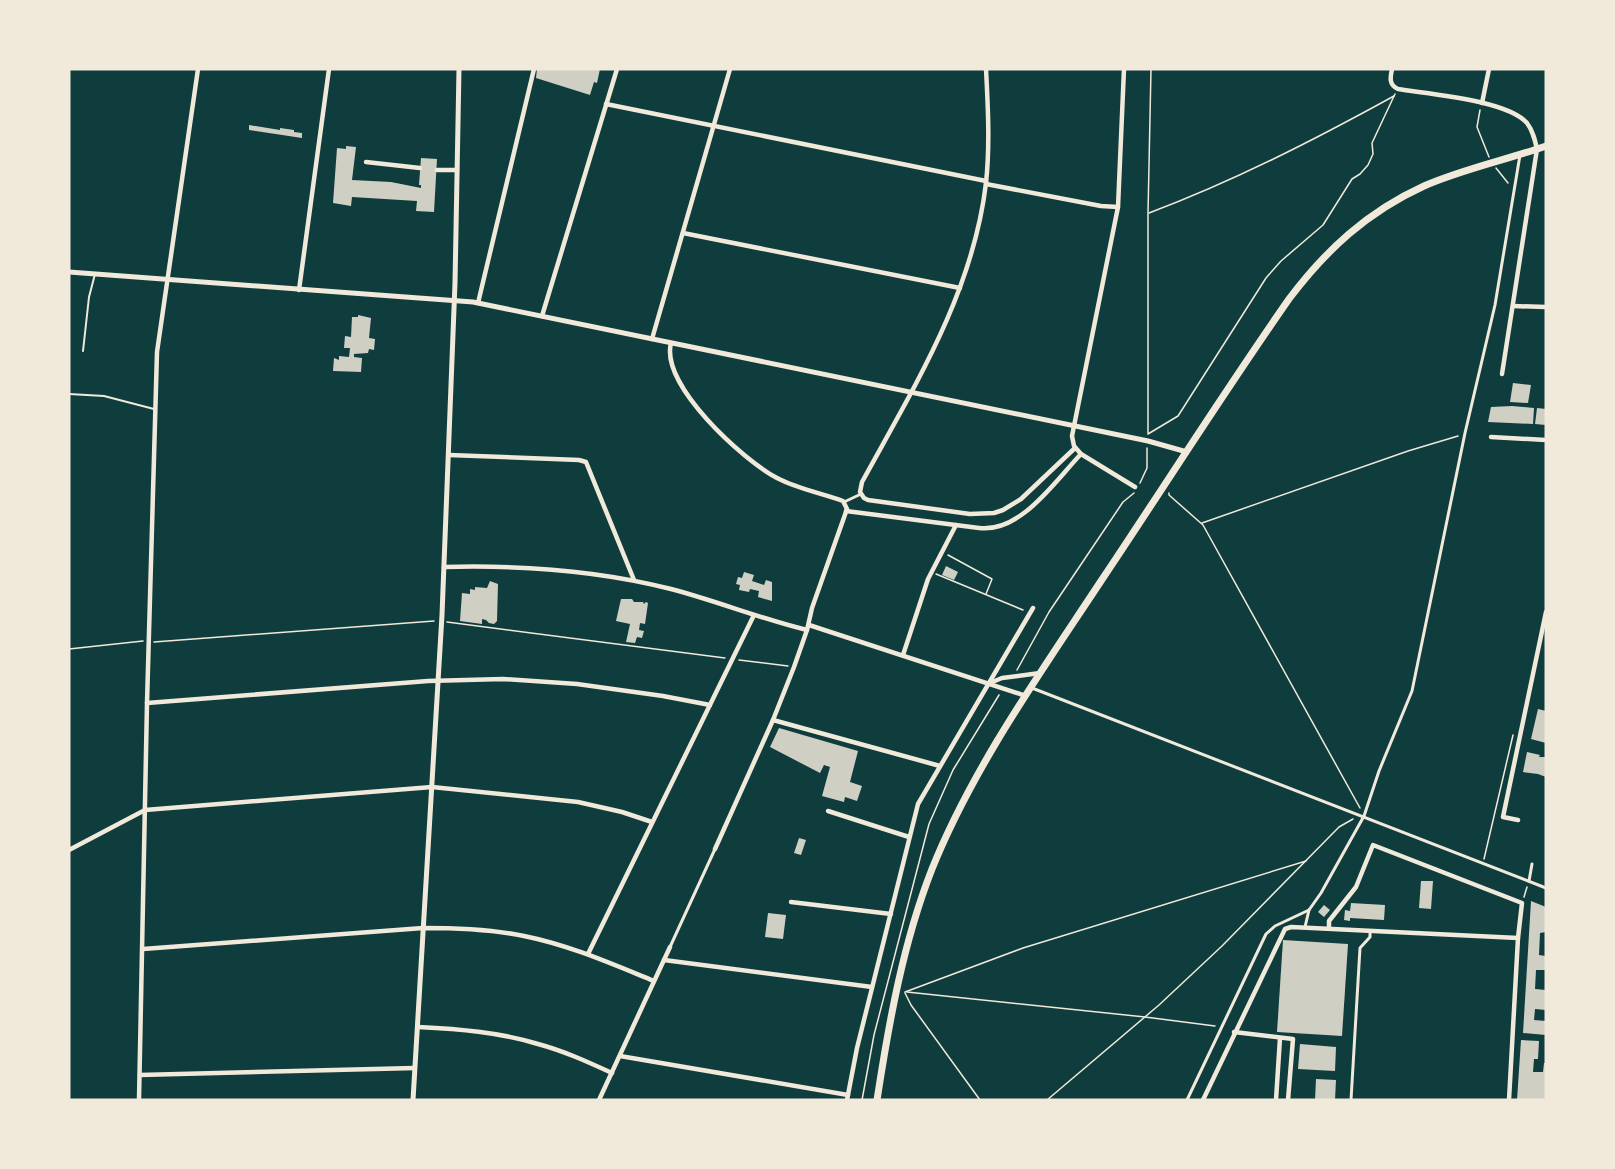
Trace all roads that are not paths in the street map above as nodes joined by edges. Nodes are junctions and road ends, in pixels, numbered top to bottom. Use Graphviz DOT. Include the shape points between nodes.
graph roads {
  1 [pos="198,69"];
  2 [pos="329,69"];
  3 [pos="459,69"];
  4 [pos="534,69"];
  5 [pos="617,69"];
  6 [pos="730,69"];
  7 [pos="986,69"];
  8 [pos="1124,69"];
  9 [pos="1392,69"];
  10 [pos="1489,69"];
  11 [pos="1482,103"];
  12 [pos="606,104"];
  13 [pos="713,126"];
  14 [pos="1546,146"];
  15 [pos="1537,149"];
  16 [pos="1521,154"];
  17 [pos="366,162"];
  18 [pos="420,168"];
  19 [pos="437,170"];
  20 [pos="457,170"];
  21 [pos="986,182"];
  22 [pos="1118,207"];
  23 [pos="683,233"];
  24 [pos="69,272"];
  25 [pos="94,274"];
  26 [pos="167,279"];
  27 [pos="960,288"];
  28 [pos="299,290"];
  29 [pos="454,301"];
  30 [pos="478,303"];
  31 [pos="1513,306"];
  32 [pos="1546,307"];
  33 [pos="542,316"];
  34 [pos="652,339"];
  35 [pos="670,343"];
  36 [pos="82,351"];
  37 [pos="1502,374"];
  38 [pos="911,392"];
  39 [pos="69,394"];
  40 [pos="154,409"];
  41 [pos="1073,426"];
  42 [pos="1491,437"];
  43 [pos="1546,440"];
  44 [pos="1075,448"];
  45 [pos="1187,452"];
  46 [pos="1081,454"];
  47 [pos="449,455"];
  48 [pos="1136,488"];
  49 [pos="861,494"];
  50 [pos="843,502"];
  51 [pos="846,511"];
  52 [pos="956,525"];
  53 [pos="444,567"];
  54 [pos="634,580"];
  55 [pos="1032,611"];
  56 [pos="1546,612"];
  57 [pos="754,615"];
  58 [pos="808,627"];
  59 [pos="903,655"];
  60 [pos="1041,673"];
  61 [pos="438,681"];
  62 [pos="990,683"];
  63 [pos="1032,688"];
  64 [pos="1026,696"];
  65 [pos="147,703"];
  66 [pos="710,705"];
  67 [pos="773,720"];
  68 [pos="940,766"];
  69 [pos="432,788"];
  70 [pos="145,810"];
  71 [pos="828,812"];
  72 [pos="1364,816"];
  73 [pos="1518,820"];
  74 [pos="652,822"];
  75 [pos="909,837"];
  76 [pos="715,849"];
  77 [pos="69,850"];
  78 [pos="1532,864"];
  79 [pos="1529,881"];
  80 [pos="1546,888"];
  81 [pos="791,902"];
  82 [pos="1310,910"];
  83 [pos="891,914"];
  84 [pos="1305,927"];
  85 [pos="423,928"];
  86 [pos="1329,928"];
  87 [pos="1371,931"];
  88 [pos="1518,938"];
  89 [pos="670,947"];
  90 [pos="143,950"];
  91 [pos="588,954"];
  92 [pos="664,960"];
  93 [pos="654,981"];
  94 [pos="872,987"];
  95 [pos="418,1027"];
  96 [pos="1234,1032"];
  97 [pos="1280,1038"];
  98 [pos="620,1056"];
  99 [pos="415,1068"];
  100 [pos="612,1073"];
  101 [pos="140,1075"];
  102 [pos="848,1098"];
  103 [pos="140,1100"];
  104 [pos="413,1100"];
  105 [pos="599,1100"];
  106 [pos="876,1100"];
  107 [pos="1187,1100"];
  108 [pos="1203,1100"];
  109 [pos="1276,1100"];
  110 [pos="1288,1100"];
  111 [pos="1351,1100"];
  112 [pos="1509,1100"];
  1 -- 26 [label="street"];
  2 -- 28 [label="street"];
  3 -- 20 [label="street"];
  4 -- 30 [label="street"];
  5 -- 12 [label="street"];
  6 -- 13 [label="street"];
  7 -- 21 [label="street"];
  8 -- 22 [label="street"];
  9 -- 11 [label="street" via="1390,80 1398,89"];
  10 -- 11 [label="street"];
  11 -- 15 [label="street" via="1505,109 1523,120 1533,133"];
  12 -- 13 [label="street"];
  12 -- 33 [label="street"];
  13 -- 21 [label="street"];
  13 -- 23 [label="street"];
  14 -- 15 [label="main road"];
  15 -- 16 [label="main road"];
  15 -- 31 [label="street"];
  16 -- 45 [label="main road" via="1415,190 1385,207 1334,246 1289,299"];
  16 -- 72 [label="street" via="1495,305 1412,691"];
  17 -- 18 [label="street"];
  19 -- 20 [label="street"];
  20 -- 29 [label="street"];
  21 -- 22 [label="street"];
  21 -- 27 [label="street"];
  22 -- 41 [label="street"];
  23 -- 27 [label="street"];
  23 -- 34 [label="street"];
  24 -- 25 [label="street"];
  25 -- 26 [label="street"];
  25 -- 36 [label="lane"];
  26 -- 28 [label="street"];
  26 -- 40 [label="street"];
  27 -- 38 [label="street" via="940,338"];
  28 -- 29 [label="street"];
  29 -- 30 [label="street"];
  29 -- 47 [label="street"];
  30 -- 33 [label="street"];
  31 -- 32 [label="street"];
  31 -- 37 [label="street"];
  33 -- 34 [label="street"];
  34 -- 35 [label="street"];
  35 -- 38 [label="street"];
  35 -- 50 [label="street" via="669,356 680,381 703,415 731,444 780,480"];
  38 -- 41 [label="street"];
  38 -- 49 [label="street" via="862,482"];
  39 -- 40 [label="lane" via="104,396"];
  40 -- 65 [label="street"];
  41 -- 44 [label="street"];
  41 -- 45 [label="street"];
  42 -- 43 [label="street"];
  44 -- 46 [label="street"];
  44 -- 49 [label="street" via="1021,499 994,513 970,514 868,500"];
  45 -- 60 [label="main road"];
  46 -- 48 [label="street"];
  46 -- 52 [label="street" via="1037,501 1011,521 991,529"];
  47 -- 53 [label="street"];
  47 -- 54 [label="street" via="586,462"];
  49 -- 50 [label="street"];
  50 -- 51 [label="street"];
  51 -- 52 [label="street"];
  51 -- 58 [label="street"];
  52 -- 59 [label="street" via="928,579"];
  53 -- 54 [label="street" via="535,568"];
  53 -- 61 [label="street"];
  54 -- 57 [label="street"];
  55 -- 62 [label="street"];
  56 -- 73 [label="street" via="1503,817"];
  57 -- 58 [label="street"];
  57 -- 66 [label="street"];
  58 -- 59 [label="street"];
  58 -- 67 [label="street"];
  59 -- 62 [label="street"];
  60 -- 62 [label="street"];
  60 -- 63 [label="main road"];
  61 -- 65 [label="street"];
  61 -- 66 [label="street" via="549,682"];
  61 -- 69 [label="street"];
  62 -- 64 [label="street"];
  62 -- 68 [label="street"];
  63 -- 64 [label="main road"];
  63 -- 72 [label="street"];
  64 -- 106 [label="main road" via="968,795 930,875 896,991"];
  65 -- 70 [label="street"];
  66 -- 74 [label="street"];
  67 -- 68 [label="street"];
  67 -- 76 [label="street"];
  68 -- 75 [label="street" via="918,804"];
  69 -- 70 [label="street"];
  69 -- 74 [label="street" via="578,802"];
  69 -- 85 [label="street"];
  70 -- 77 [label="street"];
  70 -- 90 [label="street"];
  71 -- 75 [label="street"];
  72 -- 79 [label="street"];
  72 -- 82 [label="street"];
  74 -- 91 [label="street"];
  75 -- 83 [label="street"];
  76 -- 89 [label="street"];
  78 -- 79 [label="street"];
  79 -- 80 [label="street"];
  81 -- 83 [label="street"];
  82 -- 84 [label="street"];
  82 -- 107 [label="street" via="1266,934"];
  83 -- 94 [label="street"];
  84 -- 86 [label="street"];
  84 -- 96 [label="street" via="1283,931"];
  85 -- 90 [label="street"];
  85 -- 91 [label="street" via="519,934"];
  85 -- 95 [label="street"];
  86 -- 87 [label="street"];
  86 -- 88 [label="street" via="1329,921 1356,887 1373,845 1522,903"];
  87 -- 88 [label="street"];
  87 -- 111 [label="street" via="1360,948"];
  88 -- 112 [label="street"];
  89 -- 92 [label="street"];
  90 -- 101 [label="street"];
  91 -- 93 [label="street"];
  92 -- 93 [label="street"];
  92 -- 94 [label="street"];
  93 -- 98 [label="street"];
  94 -- 102 [label="street"];
  95 -- 99 [label="street"];
  95 -- 100 [label="street" via="475,1031 523,1040 567,1053"];
  96 -- 97 [label="street"];
  96 -- 108 [label="street"];
  97 -- 109 [label="street"];
  97 -- 110 [label="street" via="1293,1039"];
  98 -- 100 [label="street"];
  98 -- 102 [label="street"];
  99 -- 101 [label="street"];
  99 -- 104 [label="street"];
  100 -- 105 [label="street"];
  101 -- 103 [label="street"];
}
